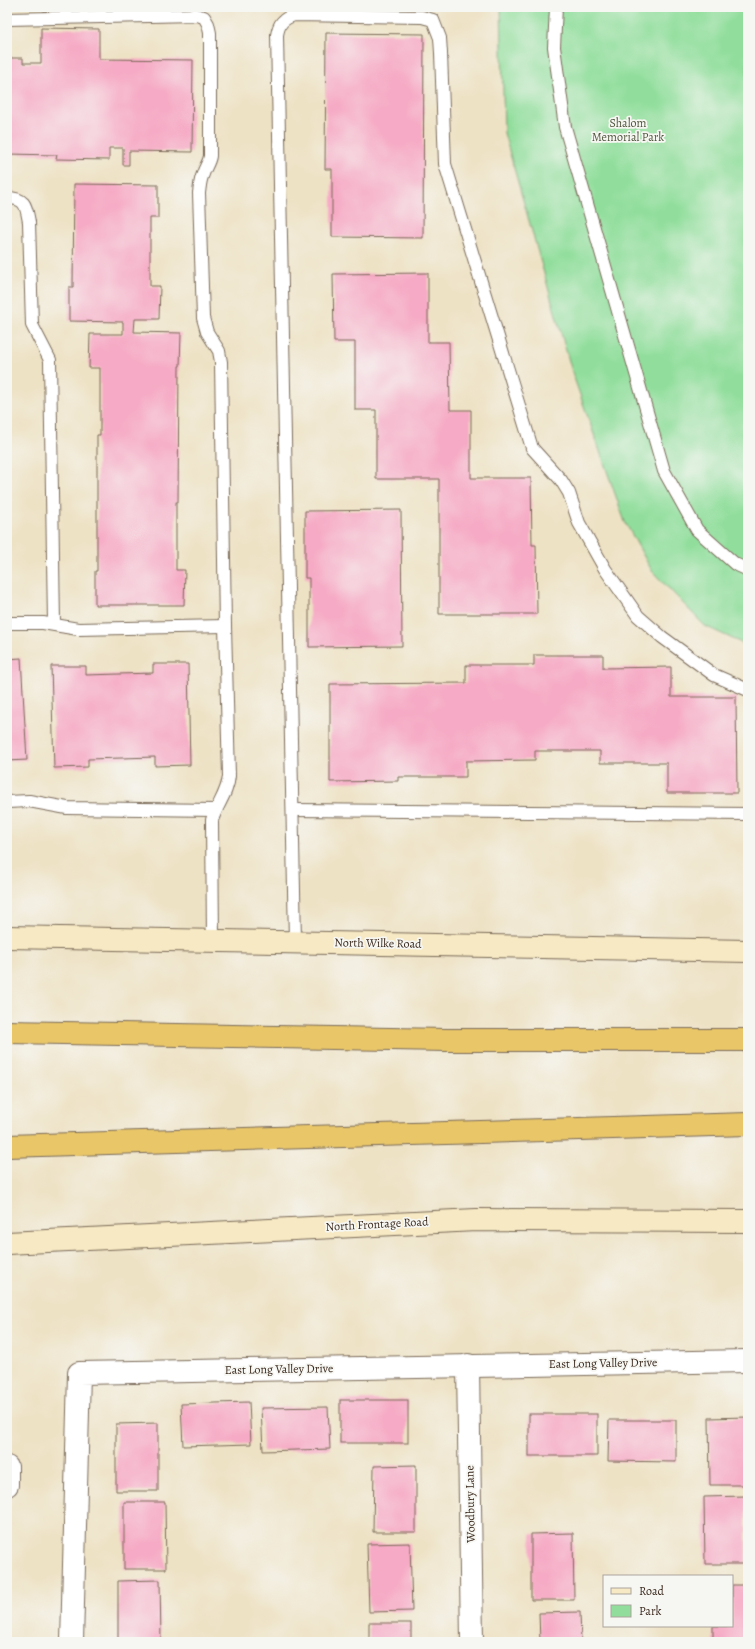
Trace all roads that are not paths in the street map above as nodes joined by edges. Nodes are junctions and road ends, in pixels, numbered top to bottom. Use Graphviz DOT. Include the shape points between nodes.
graph roads {
  1 [pos="556,7"];
  2 [pos="7,19"];
  3 [pos="7,198"];
  4 [pos="748,570"];
  5 [pos="7,623"];
  6 [pos="54,624"];
  7 [pos="225,626"];
  8 [pos="748,690"];
  9 [pos="7,802"];
  10 [pos="215,810"];
  11 [pos="293,810"];
  12 [pos="748,814"];
  13 [pos="7,937"];
  14 [pos="213,941"];
  15 [pos="295,941"];
  16 [pos="748,951"];
  17 [pos="7,1032"];
  18 [pos="748,1040"];
  19 [pos="748,1124"];
  20 [pos="7,1146"];
  21 [pos="748,1221"];
  22 [pos="7,1243"];
  23 [pos="748,1362"];
  24 [pos="468,1365"];
  25 [pos="7,1467"];
  26 [pos="7,1485"];
  27 [pos="72,1642"];
  28 [pos="472,1642"];
  1 -- 4 [label="lane" via="554,47 565,127 664,471 697,530 735,564"];
  2 -- 7 [label="lane" via="196,16 204,17 208,24 210,156 209,164 203,171 200,181 199,201 203,318 207,332 219,350 220,362"];
  3 -- 6 [label="lane" via="22,200 26,205 29,222 32,325 50,360"];
  5 -- 6 [label="lane"];
  6 -- 7 [label="lane" via="78,629"];
  7 -- 10 [label="lane" via="229,776 226,791"];
  8 -- 11 [label="lane" via="714,675 638,616 605,569 586,536 561,480 532,448 445,164 440,38 433,20 422,17 294,15 284,19 277,35"];
  9 -- 10 [label="lane" via="29,801 67,808"];
  10 -- 14 [label="lane" via="212,820"];
  11 -- 12 [label="lane"];
  11 -- 15 [label="lane"];
  13 -- 14 [label="street, North Wilke Road"];
  14 -- 15 [label="street, North Wilke Road"];
  15 -- 16 [label="street, North Wilke Road"];
  17 -- 18 [label="highway" via="447,1040"];
  19 -- 20 [label="highway"];
  21 -- 22 [label="street, North Frontage Road" via="476,1220"];
  23 -- 24 [label="street, East Long Valley Drive"];
  24 -- 27 [label="street, East Long Valley Drive" via="79,1373"];
  24 -- 28 [label="street, Woodbury Lane"];
  25 -- 26 [label="street"];
}
